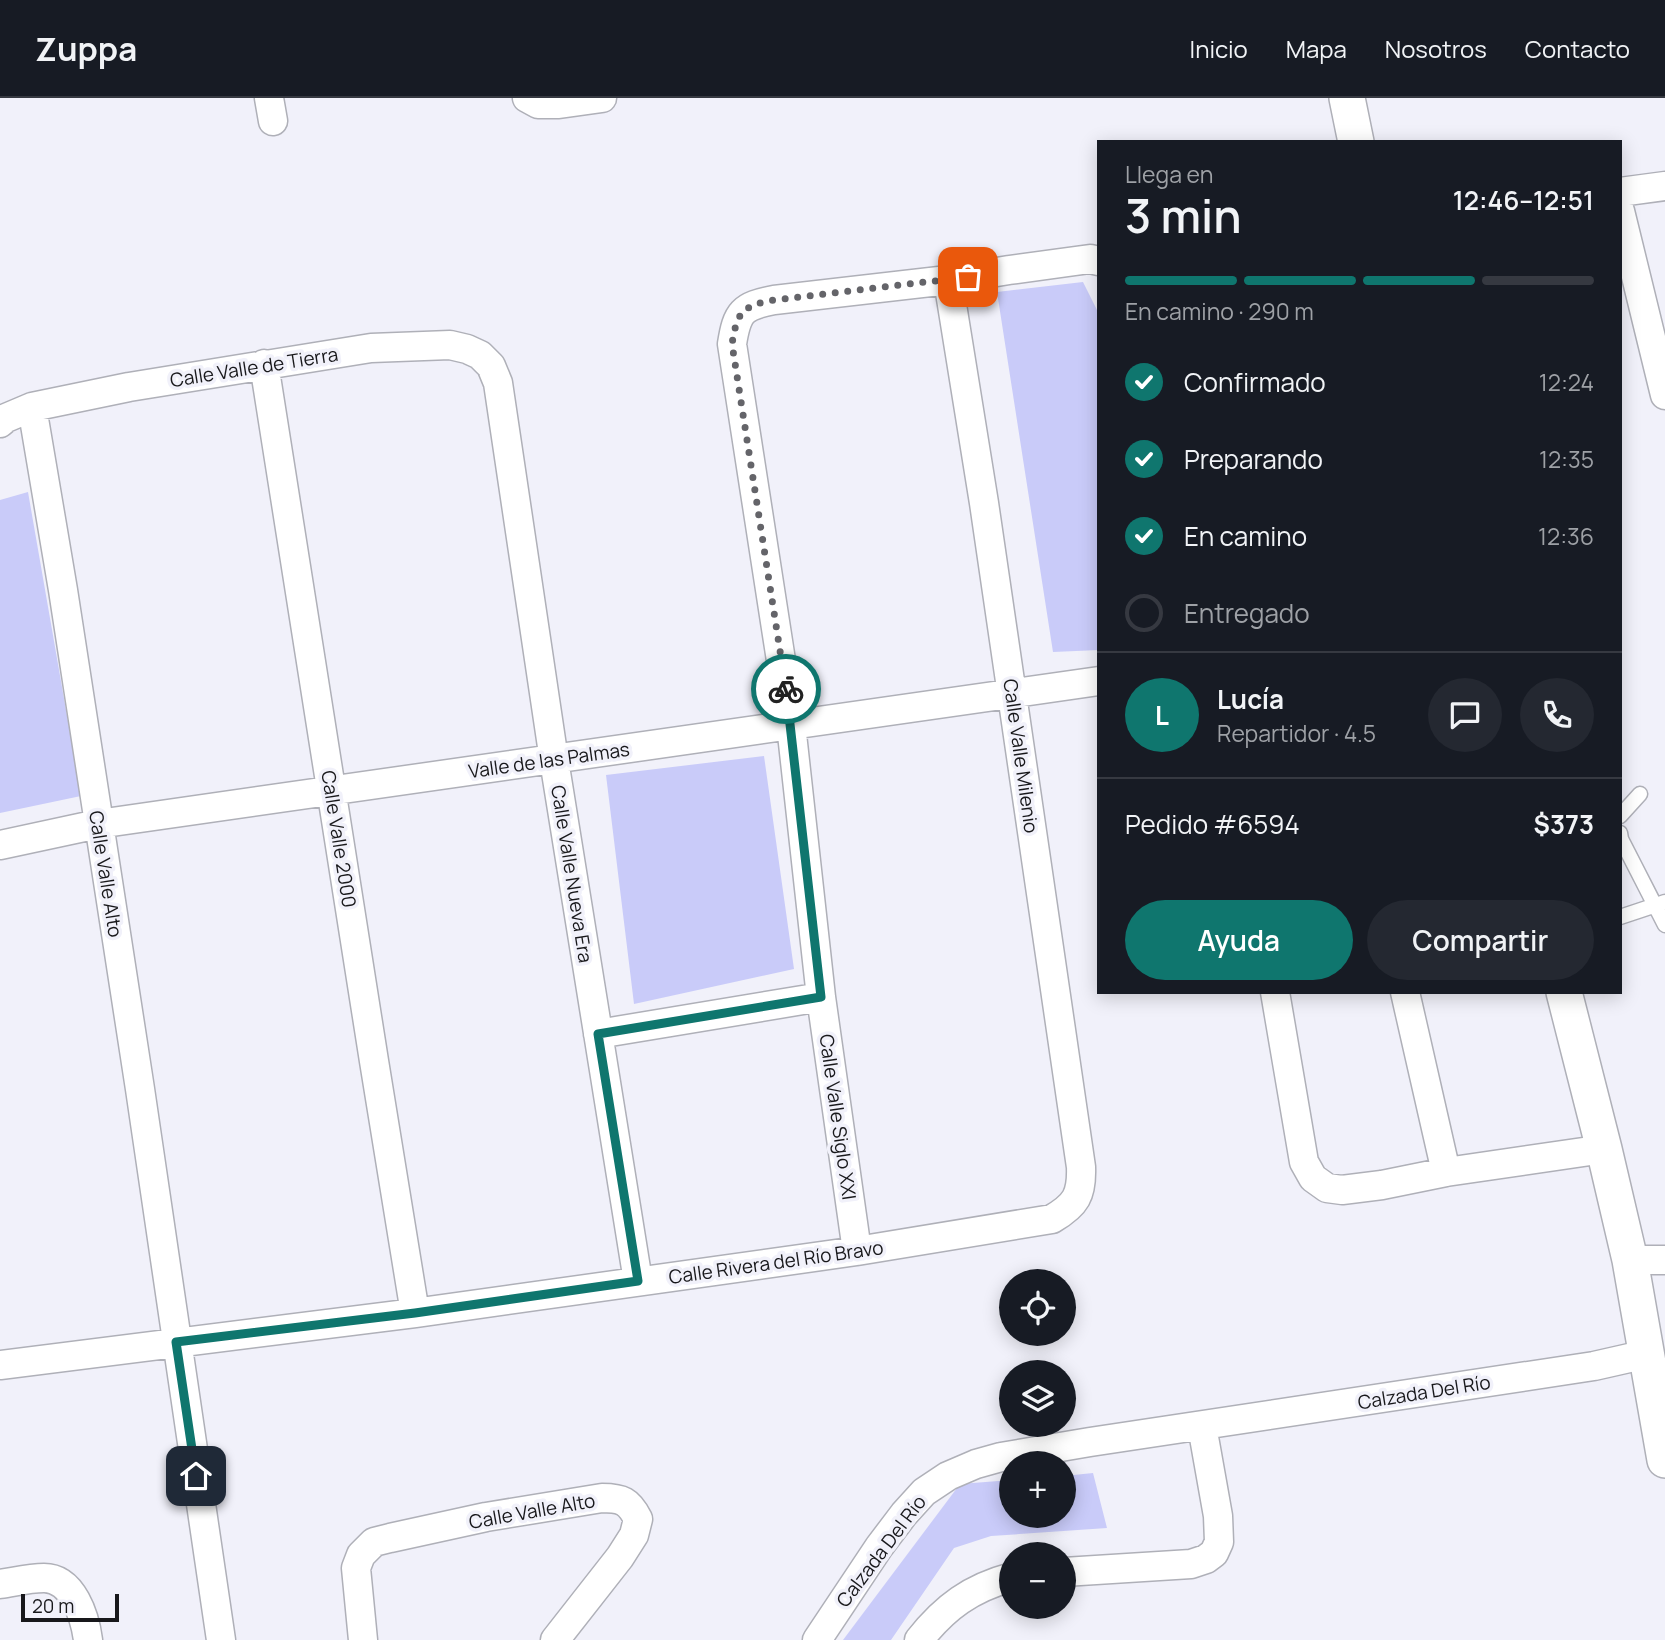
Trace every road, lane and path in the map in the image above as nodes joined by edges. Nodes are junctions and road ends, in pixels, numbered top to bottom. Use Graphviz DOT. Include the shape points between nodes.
graph roads {
  1 [pos="527,98"];
  2 [pos="602,98"];
  3 [pos="1347,98"];
  4 [pos="1356,140"];
  5 [pos="1665,186"];
  6 [pos="1622,192"];
  7 [pos="1622,219"];
  8 [pos="1094,260"];
  9 [pos="948,280"];
  10 [pos="264,364"];
  11 [pos="498,383"];
  12 [pos="1665,395"];
  13 [pos="32,407"];
  14 [pos="0,423"];
  15 [pos="1097,681"];
  16 [pos="1012,693"];
  17 [pos="791,725"];
  18 [pos="554,760"];
  19 [pos="332,792"];
  20 [pos="1640,794"];
  21 [pos="1622,814"];
  22 [pos="98,824"];
  23 [pos="1622,841"];
  24 [pos="0,845"];
  25 [pos="1659,904"];
  26 [pos="1622,915"];
  27 [pos="1665,925"];
  28 [pos="1275,994"];
  29 [pos="1405,994"];
  30 [pos="1565,994"];
  31 [pos="821,997"];
  32 [pos="598,1034"];
  33 [pos="1604,1149"];
  34 [pos="1446,1172"];
  35 [pos="1052,1219"];
  36 [pos="857,1251"];
  37 [pos="1630,1260"];
  38 [pos="1665,1260"];
  39 [pos="638,1281"];
  40 [pos="415,1313"];
  41 [pos="176,1342"];
  42 [pos="1647,1354"];
  43 [pos="0,1365"];
  44 [pos="1202,1426"];
  45 [pos="1665,1460"];
  46 [pos="1076,1571"];
  47 [pos="999,1580"];
  48 [pos="0,1584"];
  49 [pos="88,1640"];
  50 [pos="221,1640"];
  51 [pos="363,1640"];
  52 [pos="555,1640"];
  53 [pos="817,1640"];
  54 [pos="919,1640"];
  1 -- 2 [label="street" via="538,104 559,104"];
  3 -- 4 [label="street"];
  5 -- 6 [label="street"];
  7 -- 12 [label="street"];
  8 -- 9 [label="street"];
  9 -- 16 [label="street, Calle Valle Milenio"];
  9 -- 17 [label="street, Calle Valle Siglo XXI" via="774,300 747,308 737,318 732,344"];
  10 -- 11 [label="street, Calle Valle de Tierra" via="371,348 450,345 480,355"];
  10 -- 13 [label="street, Calle Valle de Tierra"];
  10 -- 19 [label="street, Calle Valle 2000"];
  11 -- 18 [label="street, Calle Valle Nueva Era"];
  13 -- 14 [label="street, Calle Valle de Tierra"];
  13 -- 22 [label="street, Calle Valle Alto"];
  15 -- 16 [label="street, Valle de las Palmas"];
  16 -- 17 [label="street, Valle de las Palmas"];
  16 -- 35 [label="street, Calle Valle Milenio" via="1082,1167 1077,1198"];
  17 -- 18 [label="street, Valle de las Palmas"];
  17 -- 31 [label="street, Calle Valle Siglo XXI"];
  18 -- 19 [label="street, Valle de las Palmas"];
  18 -- 32 [label="street, Calle Valle Nueva Era"];
  19 -- 22 [label="street, Valle de las Palmas"];
  19 -- 40 [label="street, Calle Valle 2000"];
  20 -- 21 [label="lane"];
  22 -- 24 [label="street, Valle de las Palmas"];
  22 -- 41 [label="street, Calle Valle Alto"];
  23 -- 25 [label="lane"];
  25 -- 26 [label="lane"];
  25 -- 27 [label="lane"];
  28 -- 34 [label="street" via="1304,1162 1313,1178 1327,1188 1342,1190"];
  29 -- 34 [label="street"];
  30 -- 33 [label="street"];
  31 -- 32 [label="street"];
  31 -- 36 [label="street, Calle Valle Siglo XXI"];
  32 -- 39 [label="street, Calle Valle Nueva Era"];
  33 -- 34 [label="street"];
  33 -- 37 [label="street"];
  35 -- 36 [label="street, Calle Rivera del Río Bravo"];
  36 -- 39 [label="street, Calle Rivera del Río Bravo"];
  37 -- 38 [label="street"];
  37 -- 42 [label="street"];
  39 -- 40 [label="street, Calle Rivera del Río Bravo"];
  40 -- 41 [label="street, Calle Rivera del Río Bravo"];
  41 -- 43 [label="street, Calle Rivera del Río Bravo"];
  41 -- 50 [label="street, Calle Valle Alto"];
  42 -- 44 [label="street, Calzada Del Río"];
  42 -- 45 [label="street"];
  44 -- 46 [label="street" via="1218,1516 1219,1542 1214,1553 1191,1564"];
  44 -- 53 [label="street, Calzada Del Río" via="1001,1457 948,1476 924,1492 905,1514"];
  47 -- 54 [label="street" via="962,1597"];
  48 -- 49 [label="street" via="46,1578 61,1584 81,1611"];
  51 -- 52 [label="street, Calle Valle Alto" via="356,1568 374,1542 486,1517 617,1498 631,1506 638,1519 634,1535"];
}
